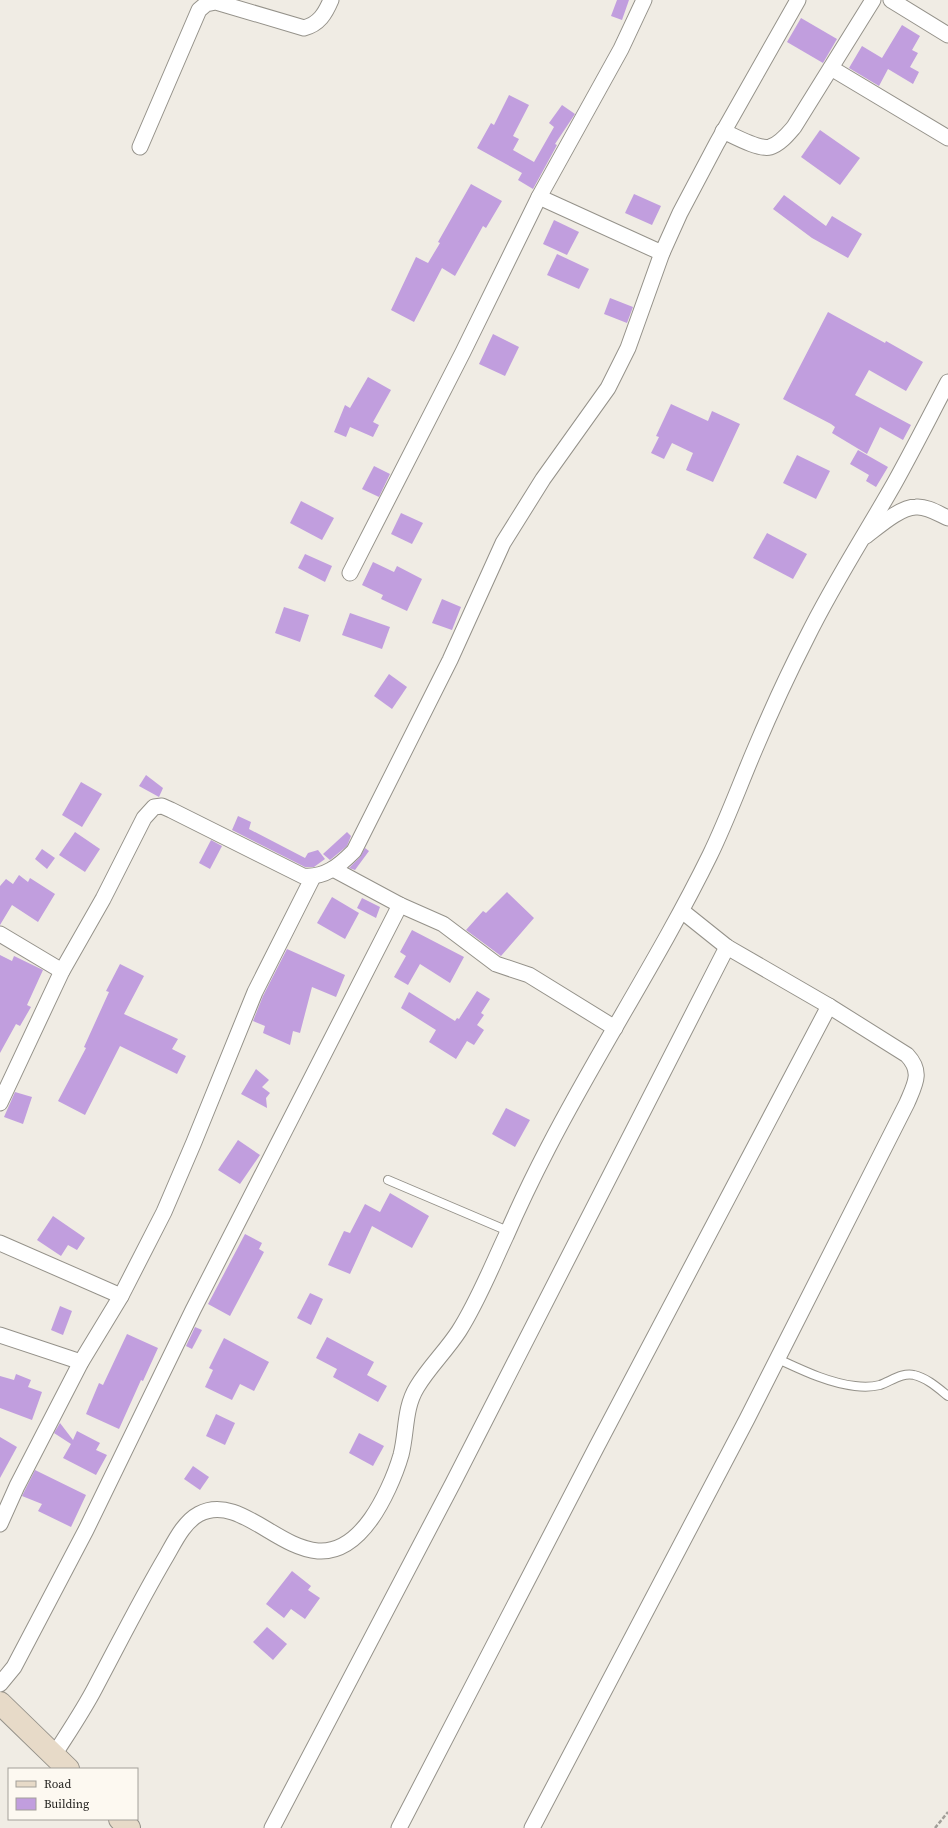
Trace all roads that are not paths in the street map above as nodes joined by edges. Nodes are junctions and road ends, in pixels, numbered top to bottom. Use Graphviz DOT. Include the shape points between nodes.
graph roads {
  1 [pos="331,0"];
  2 [pos="644,0"];
  3 [pos="798,0"];
  4 [pos="873,0"];
  5 [pos="891,0"];
  6 [pos="948,35"];
  7 [pos="831,68"];
  8 [pos="723,131"];
  9 [pos="948,138"];
  10 [pos="140,147"];
  11 [pos="539,197"];
  12 [pos="662,254"];
  13 [pos="948,382"];
  14 [pos="948,518"];
  15 [pos="862,539"];
  16 [pos="350,573"];
  17 [pos="333,869"];
  18 [pos="313,877"];
  19 [pos="400,906"];
  20 [pos="682,911"];
  21 [pos="0,934"];
  22 [pos="727,947"];
  23 [pos="62,971"];
  24 [pos="829,1006"];
  25 [pos="615,1028"];
  26 [pos="0,1103"];
  27 [pos="388,1180"];
  28 [pos="508,1231"];
  29 [pos="0,1243"];
  30 [pos="121,1296"];
  31 [pos="0,1335"];
  32 [pos="778,1359"];
  33 [pos="81,1362"];
  34 [pos="948,1396"];
  35 [pos="0,1524"];
  36 [pos="0,1684"];
  37 [pos="0,1703"];
  38 [pos="61,1762"];
  39 [pos="121,1820"];
  40 [pos="129,1828"];
  41 [pos="272,1828"];
  42 [pos="399,1828"];
  43 [pos="532,1828"];
  1 -- 10 [label="street" via="319,21 304,28 216,2 206,4 199,10"];
  2 -- 11 [label="street" via="621,49"];
  3 -- 8 [label="street"];
  4 -- 7 [label="street"];
  5 -- 6 [label="street"];
  7 -- 8 [label="street" via="794,127 778,142 762,147"];
  7 -- 9 [label="street"];
  8 -- 12 [label="street" via="680,213"];
  11 -- 12 [label="street"];
  11 -- 16 [label="street"];
  12 -- 17 [label="street" via="628,348 608,388 543,479 503,543 450,660 354,851"];
  13 -- 15 [label="street"];
  14 -- 15 [label="street" via="916,506"];
  15 -- 20 [label="street" via="780,692 714,847"];
  17 -- 18 [label="street"];
  17 -- 19 [label="street"];
  18 -- 23 [label="street" via="291,871 162,806 154,807 144,818 103,899"];
  18 -- 30 [label="street" via="255,992 167,1205"];
  19 -- 25 [label="street" via="443,924 496,964 529,975"];
  19 -- 36 [label="street" via="193,1310 86,1530 14,1667"];
  20 -- 22 [label="street"];
  20 -- 25 [label="street"];
  21 -- 23 [label="street"];
  22 -- 24 [label="street"];
  22 -- 41 [label="street" via="453,1483"];
  23 -- 26 [label="street"];
  24 -- 32 [label="street" via="907,1055 915,1066 917,1075 907,1103"];
  24 -- 42 [label="street"];
  25 -- 28 [label="street" via="548,1149"];
  27 -- 28 [label="lane"];
  28 -- 38 [label="street" via="478,1298 459,1331 413,1393 400,1457 381,1502 356,1537 342,1547 329,1551 315,1550 288,1542 250,1519 225,1511 206,1511 194,1517 186,1524 154,1576 93,1692"];
  29 -- 30 [label="street"];
  30 -- 33 [label="street"];
  31 -- 33 [label="street"];
  32 -- 34 [label="lane" via="835,1382 856,1386 872,1386 906,1374 914,1375"];
  32 -- 43 [label="street"];
  33 -- 35 [label="street"];
  37 -- 38 [label="main road"];
  39 -- 40 [label="main road"];
}
